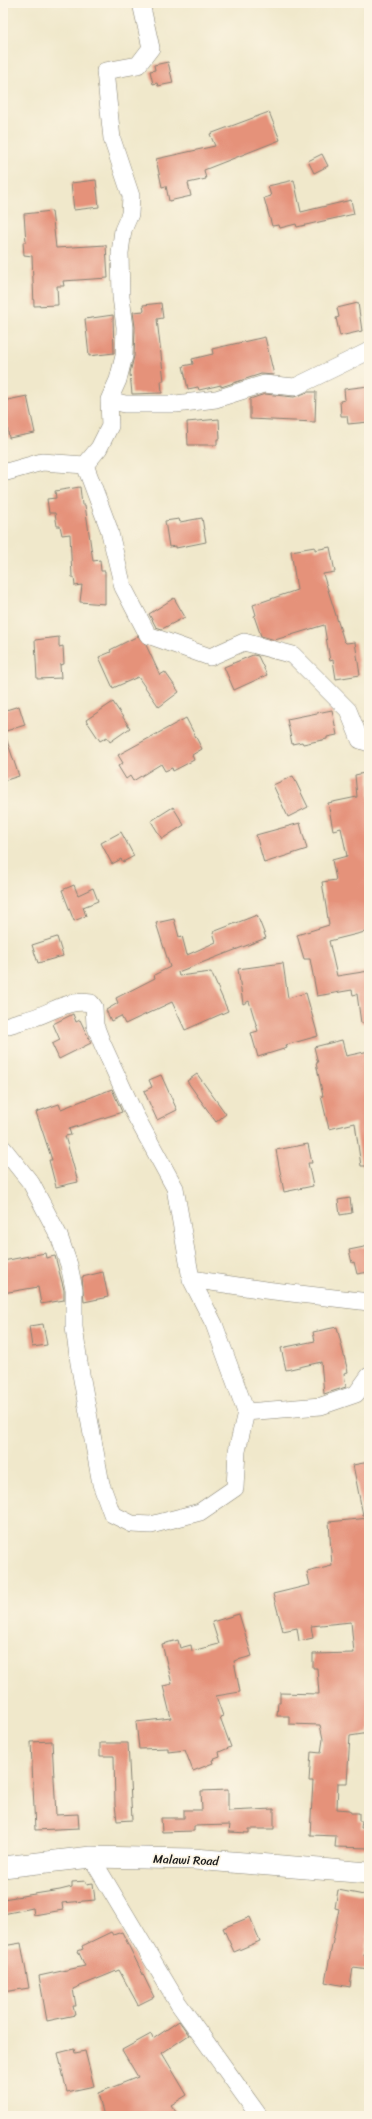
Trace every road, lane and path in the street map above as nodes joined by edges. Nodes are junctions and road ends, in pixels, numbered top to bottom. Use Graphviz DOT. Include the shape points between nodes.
graph roads {
  1 [pos="141,3"];
  2 [pos="369,351"];
  3 [pos="109,400"];
  4 [pos="85,465"];
  5 [pos="3,473"];
  6 [pos="369,743"];
  7 [pos="3,1027"];
  8 [pos="3,1148"];
  9 [pos="191,1279"];
  10 [pos="369,1302"];
  11 [pos="369,1376"];
  12 [pos="246,1412"];
  13 [pos="91,1857"];
  14 [pos="3,1867"];
  15 [pos="369,1873"];
  16 [pos="260,2116"];
  1 -- 3 [label="street" via="151,48 138,65 106,70 112,139 131,196 130,214 123,230 120,253 125,327 124,356 118,380"];
  2 -- 3 [label="street" via="295,386 264,384 216,399 176,404 126,404"];
  3 -- 4 [label="street" via="110,426 99,448"];
  4 -- 5 [label="street" via="42,462"];
  4 -- 6 [label="street" via="109,530 123,587 148,635 210,657 244,642 293,655 348,710 360,740"];
  7 -- 9 [label="street" via="34,1018 59,1006 82,1002 91,1003 94,1007 95,1025 102,1043 134,1113 175,1188"];
  8 -- 12 [label="street" via="31,1182 59,1236 69,1265 74,1289 74,1327 79,1363 101,1484 112,1514 132,1524 151,1525 200,1512 235,1488 237,1451"];
  9 -- 10 [label="street"];
  9 -- 12 [label="street" via="214,1324"];
  11 -- 12 [label="street" via="356,1394 321,1406"];
  13 -- 14 [label="main road, Malawi Road"];
  13 -- 15 [label="main road, Malawi Road" via="194,1859"];
  13 -- 16 [label="street" via="178,2003"];
}
